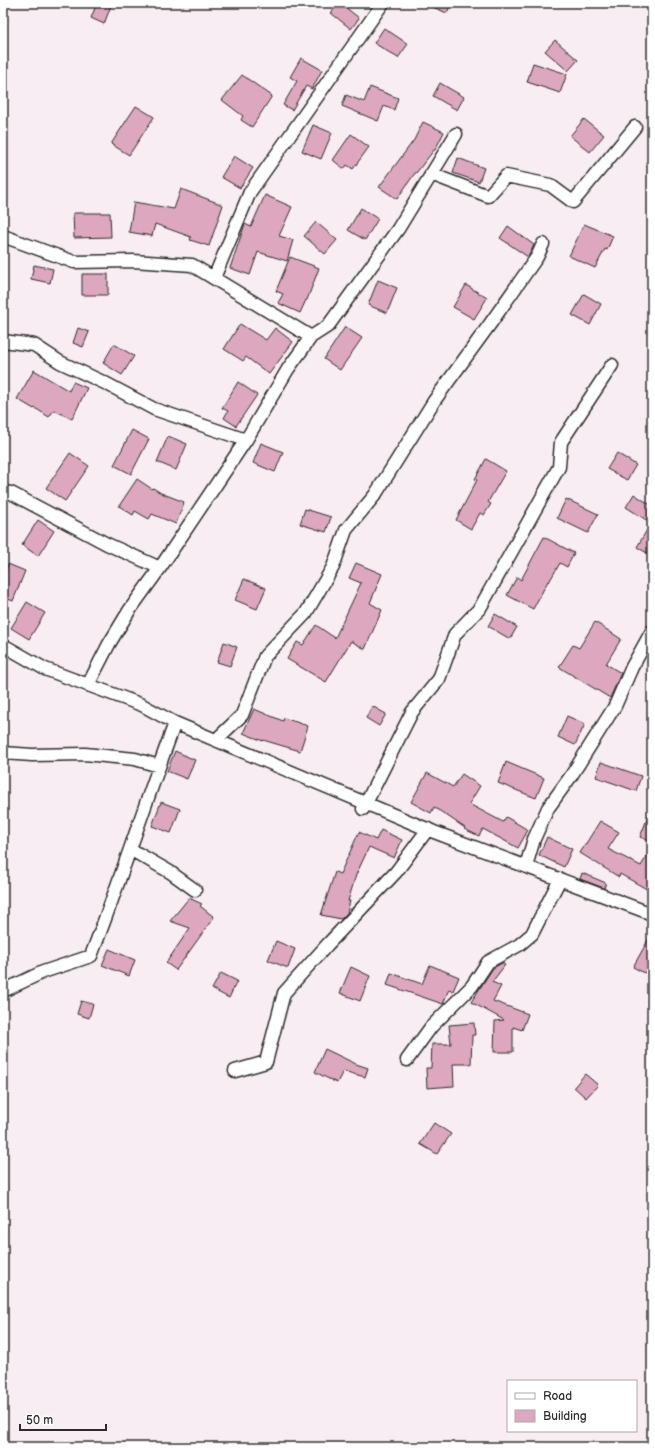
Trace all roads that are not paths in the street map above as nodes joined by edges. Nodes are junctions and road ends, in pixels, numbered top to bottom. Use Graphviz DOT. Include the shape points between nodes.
graph roads {
  1 [pos="382,3"];
  2 [pos="635,127"];
  3 [pos="456,134"];
  4 [pos="431,174"];
  5 [pos="3,236"];
  6 [pos="543,244"];
  7 [pos="214,278"];
  8 [pos="311,337"];
  9 [pos="3,341"];
  10 [pos="612,365"];
  11 [pos="246,440"];
  12 [pos="3,492"];
  13 [pos="160,568"];
  14 [pos="652,631"];
  15 [pos="3,645"];
  16 [pos="88,685"];
  17 [pos="175,722"];
  18 [pos="216,740"];
  19 [pos="3,753"];
  20 [pos="159,766"];
  21 [pos="364,807"];
  22 [pos="428,829"];
  23 [pos="130,850"];
  24 [pos="526,866"];
  25 [pos="560,879"];
  26 [pos="195,890"];
  27 [pos="652,914"];
  28 [pos="3,991"];
  29 [pos="407,1060"];
  30 [pos="235,1071"];
  1 -- 7 [label="street" via="250,192"];
  2 -- 4 [label="street" via="573,202 550,185 506,176 488,196"];
  3 -- 4 [label="street"];
  4 -- 8 [label="street" via="398,229 328,326"];
  5 -- 7 [label="street" via="74,262 132,261 192,265"];
  6 -- 18 [label="street" via="537,257 434,401 375,495 346,530 333,568 306,612 265,656 242,715"];
  7 -- 8 [label="street"];
  8 -- 11 [label="street" via="288,369"];
  9 -- 11 [label="street" via="34,345 60,362 154,409"];
  10 -- 21 [label="street" via="561,442 559,467 480,608 455,634 439,679 412,712"];
  11 -- 13 [label="street"];
  12 -- 13 [label="street" via="11,493 107,544"];
  13 -- 16 [label="street" via="108,644"];
  14 -- 24 [label="street" via="632,667 615,706 548,808 534,839"];
  15 -- 16 [label="street" via="45,669"];
  16 -- 17 [label="street" via="142,705"];
  17 -- 18 [label="street"];
  17 -- 20 [label="street"];
  18 -- 21 [label="street"];
  19 -- 20 [label="street" via="85,754 135,759"];
  20 -- 23 [label="street"];
  21 -- 22 [label="street"];
  22 -- 24 [label="street"];
  22 -- 30 [label="street" via="396,872 284,993 266,1062"];
  23 -- 26 [label="street" via="170,872"];
  23 -- 28 [label="street" via="91,956 43,972"];
  24 -- 25 [label="street"];
  25 -- 27 [label="street"];
  25 -- 29 [label="street" via="532,934 519,945 488,962 472,986 431,1028"];
}
